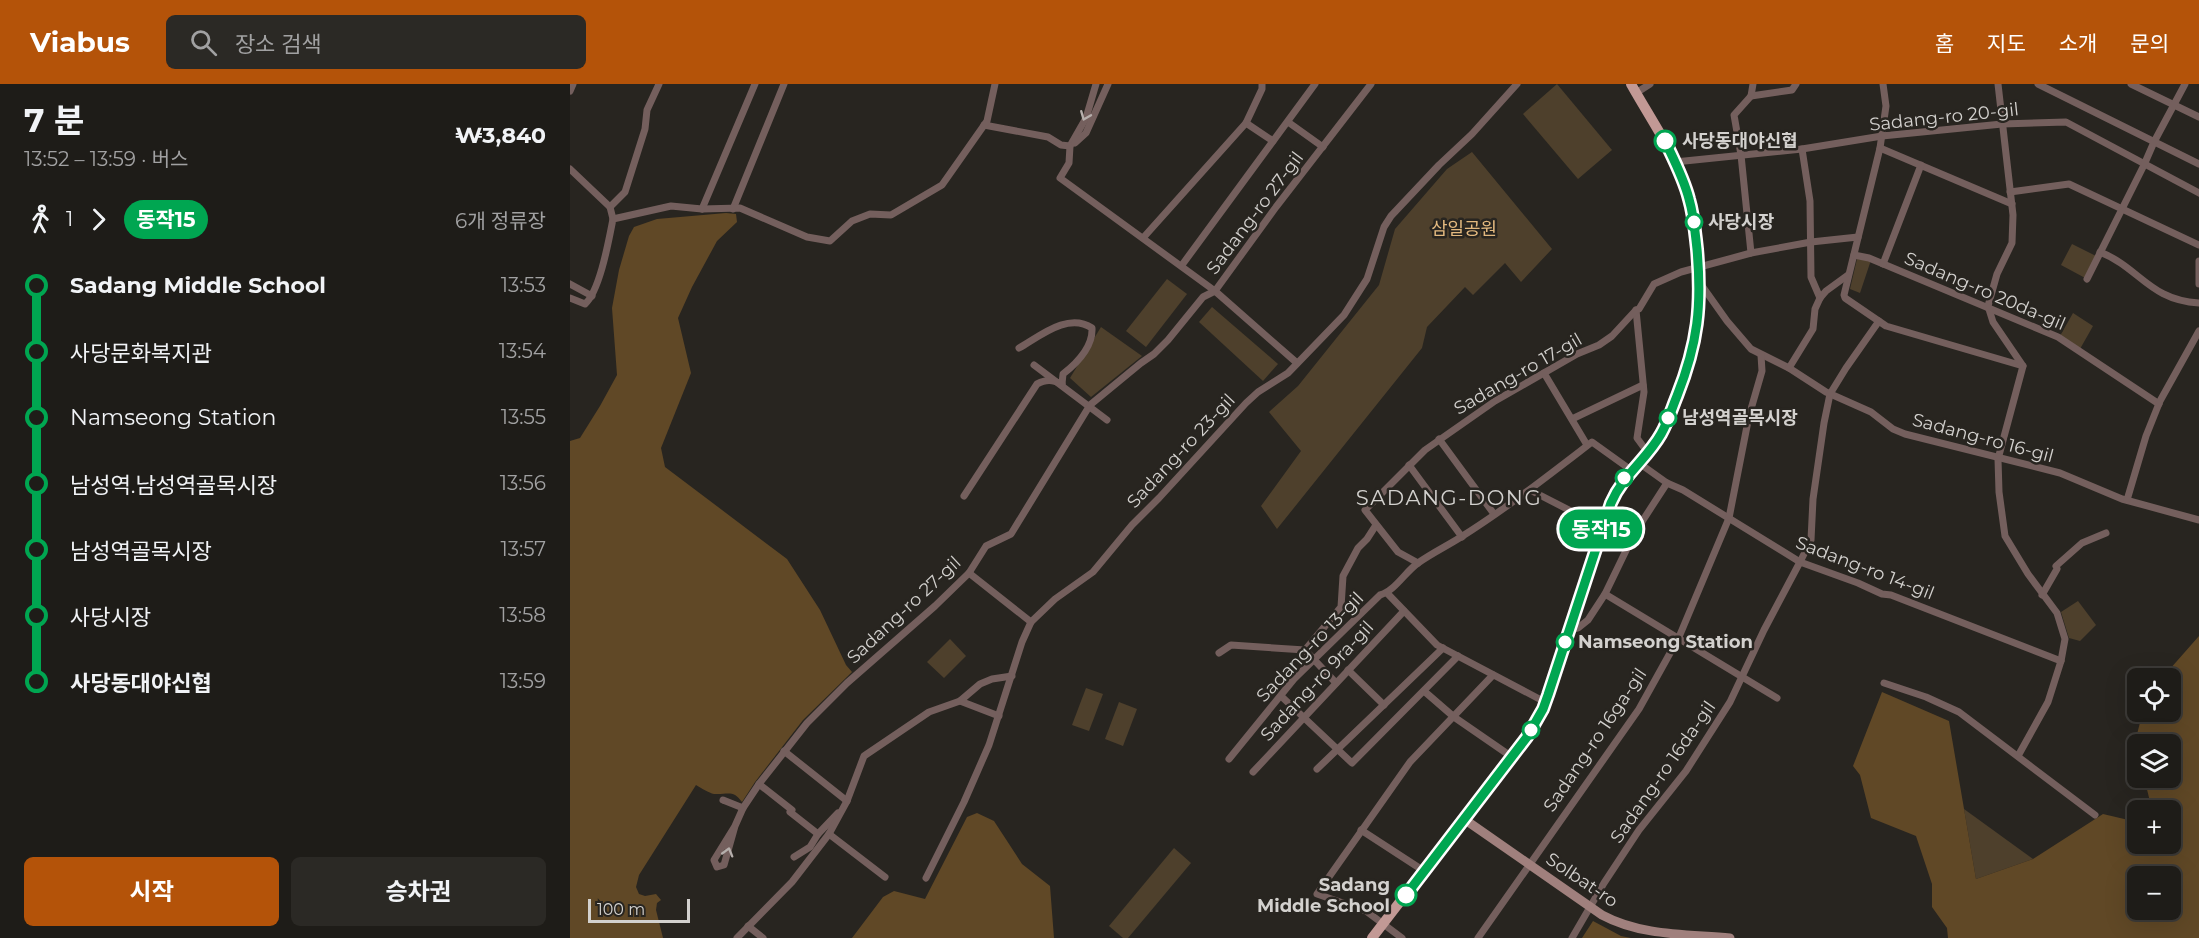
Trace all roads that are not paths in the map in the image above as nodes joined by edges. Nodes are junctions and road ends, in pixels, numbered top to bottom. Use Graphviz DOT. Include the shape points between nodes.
graph roads {
  1 [pos="573,84"];
  2 [pos="659,84"];
  3 [pos="756,84"];
  4 [pos="784,84"];
  5 [pos="994,84"];
  6 [pos="1096,84"];
  7 [pos="1108,84"];
  8 [pos="1316,84"];
  9 [pos="1371,84"];
  10 [pos="1517,84"];
  11 [pos="1650,84"];
  12 [pos="1753,84"];
  13 [pos="1796,84"];
  14 [pos="1883,84"];
  15 [pos="1998,84"];
  16 [pos="2038,84"];
  17 [pos="2131,84"];
  18 [pos="2185,84"];
  19 [pos="1263,86"];
  20 [pos="1634,89"];
  21 [pos="570,91"];
  22 [pos="1751,96"];
  23 [pos="2175,105"];
  24 [pos="2199,117"];
  25 [pos="1288,122"];
  26 [pos="1246,123"];
  27 [pos="2002,124"];
  28 [pos="984,125"];
  29 [pos="1882,136"];
  30 [pos="1273,141"];
  31 [pos="2154,142"];
  32 [pos="1070,146"];
  33 [pos="1323,147"];
  34 [pos="1880,148"];
  35 [pos="1802,149"];
  36 [pos="1741,155"];
  37 [pos="1675,162"];
  38 [pos="2199,164"];
  39 [pos="1921,165"];
  40 [pos="2144,165"];
  41 [pos="570,170"];
  42 [pos="2010,192"];
  43 [pos="2199,193"];
  44 [pos="2012,204"];
  45 [pos="609,207"];
  46 [pos="2123,208"];
  47 [pos="702,209"];
  48 [pos="733,209"];
  49 [pos="613,219"];
  50 [pos="1858,237"];
  51 [pos="1143,238"];
  52 [pos="1811,242"];
  53 [pos="2199,245"];
  54 [pos="2100,252"];
  55 [pos="1751,253"];
  56 [pos="1854,255"];
  57 [pos="2199,261"];
  58 [pos="1883,264"];
  59 [pos="1182,265"];
  60 [pos="1699,268"];
  61 [pos="1849,275"];
  62 [pos="2086,279"];
  63 [pos="1699,282"];
  64 [pos="570,284"];
  65 [pos="2199,284"];
  66 [pos="1215,291"];
  67 [pos="592,296"];
  68 [pos="570,298"];
  69 [pos="1820,298"];
  70 [pos="2199,303"];
  71 [pos="1988,306"];
  72 [pos="1636,310"];
  73 [pos="1879,321"];
  74 [pos="2199,331"];
  75 [pos="1018,348"];
  76 [pos="1761,355"];
  77 [pos="1297,363"];
  78 [pos="1034,365"];
  79 [pos="2023,366"];
  80 [pos="1789,368"];
  81 [pos="1544,373"];
  82 [pos="1062,384"];
  83 [pos="1644,385"];
  84 [pos="1830,394"];
  85 [pos="2159,404"];
  86 [pos="1090,405"];
  87 [pos="1572,419"];
  88 [pos="1107,420"];
  89 [pos="1440,439"];
  90 [pos="1587,445"];
  91 [pos="1648,453"];
  92 [pos="1998,459"];
  93 [pos="1409,465"];
  94 [pos="1635,466"];
  95 [pos="1667,483"];
  96 [pos="1530,490"];
  97 [pos="964,496"];
  98 [pos="2127,500"];
  99 [pos="1494,514"];
  100 [pos="1730,518"];
  101 [pos="2199,520"];
  102 [pos="1374,523"];
  103 [pos="1602,527"];
  104 [pos="2106,533"];
  105 [pos="1462,537"];
  106 [pos="1800,562"];
  107 [pos="1418,563"];
  108 [pos="969,573"];
  109 [pos="1387,593"];
  110 [pos="1605,594"];
  111 [pos="2042,595"];
  112 [pos="1404,611"];
  113 [pos="1031,622"];
  114 [pos="1568,631"];
  115 [pos="1679,638"];
  116 [pos="1443,648"];
  117 [pos="1305,650"];
  118 [pos="1220,653"];
  119 [pos="1458,656"];
  120 [pos="1313,660"];
  121 [pos="2061,661"];
  122 [pos="1348,670"];
  123 [pos="1493,675"];
  124 [pos="1012,676"];
  125 [pos="1743,677"];
  126 [pos="1336,683"];
  127 [pos="1884,683"];
  128 [pos="1424,691"];
  129 [pos="1281,696"];
  130 [pos="1777,698"];
  131 [pos="960,701"];
  132 [pos="1545,702"];
  133 [pos="1384,705"];
  134 [pos="999,717"];
  135 [pos="1302,717"];
  136 [pos="1454,717"];
  137 [pos="1338,750"];
  138 [pos="784,751"];
  139 [pos="2018,756"];
  140 [pos="1512,757"];
  141 [pos="1230,759"];
  142 [pos="1317,769"];
  143 [pos="1253,772"];
  144 [pos="759,784"];
  145 [pos="723,800"];
  146 [pos="845,805"];
  147 [pos="743,808"];
  148 [pos="2094,815"];
  149 [pos="1464,819"];
  150 [pos="735,826"];
  151 [pos="1361,830"];
  152 [pos="818,834"];
  153 [pos="829,834"];
  154 [pos="794,857"];
  155 [pos="1530,865"];
  156 [pos="1424,871"];
  157 [pos="885,877"];
  158 [pos="926,878"];
  159 [pos="1591,907"];
  160 [pos="1383,924"];
  161 [pos="748,926"];
  162 [pos="737,938"];
  163 [pos="763,938"];
  164 [pos="1372,938"];
  165 [pos="1402,938"];
  166 [pos="1478,938"];
  167 [pos="1572,938"];
  168 [pos="1731,938"];
  1 -- 21 [label="street"];
  2 -- 45 [label="street" via="647,110 625,192"];
  3 -- 47 [label="street"];
  4 -- 48 [label="street"];
  5 -- 28 [label="street"];
  6 -- 32 [label="street, one-way" via="1086,118"];
  7 -- 32 [label="street" via="1086,133"];
  8 -- 25 [label="street"];
  9 -- 33 [label="street, Sadang-ro 27-gil"];
  10 -- 77 [label="street, Sadang-ro 23-gil" via="1391,216 1367,279 1344,315"];
  11 -- 20 [label="street"];
  12 -- 22 [label="street"];
  13 -- 22 [label="street" via="1792,90"];
  14 -- 29 [label="street" via="1886,106"];
  15 -- 27 [label="street"];
  16 -- 31 [label="street"];
  17 -- 23 [label="street"];
  18 -- 23 [label="street"];
  19 -- 26 [label="street"];
  20 -- 37 [label="main road"];
  22 -- 36 [label="street" via="1734,115"];
  23 -- 24 [label="street"];
  23 -- 31 [label="street"];
  25 -- 30 [label="street"];
  25 -- 33 [label="street, Sadang-ro 27-gil"];
  26 -- 30 [label="street"];
  26 -- 51 [label="street"];
  27 -- 29 [label="street, Sadang-ro 20-gil"];
  27 -- 40 [label="street, Sadang-ro 20-gil" via="2066,122"];
  27 -- 42 [label="street"];
  28 -- 32 [label="street" via="1048,137"];
  28 -- 48 [label="street" via="942,185 891,215 870,214 852,221 830,241 807,237 740,208"];
  29 -- 34 [label="street"];
  29 -- 35 [label="street, Sadang-ro 20-gil"];
  30 -- 59 [label="street"];
  31 -- 38 [label="street"];
  31 -- 40 [label="street"];
  32 -- 51 [label="street" via="1069,163 1060,178"];
  33 -- 66 [label="street, Sadang-ro 27-gil"];
  34 -- 39 [label="street"];
  34 -- 50 [label="street"];
  35 -- 36 [label="street, Sadang-ro 20-gil"];
  35 -- 52 [label="street"];
  36 -- 37 [label="street, Sadang-ro 20-gil"];
  36 -- 55 [label="street"];
  37 -- 60 [label="main road" via="1690,201"];
  39 -- 44 [label="street"];
  39 -- 58 [label="street"];
  40 -- 43 [label="street, Sadang-ro 20-gil"];
  40 -- 46 [label="street"];
  41 -- 45 [label="street"];
  42 -- 44 [label="street"];
  42 -- 46 [label="street" via="2069,184"];
  44 -- 71 [label="street" via="2012,245 1997,274"];
  45 -- 49 [label="street"];
  46 -- 53 [label="street"];
  46 -- 54 [label="street"];
  47 -- 48 [label="street"];
  47 -- 49 [label="street" via="671,206"];
  49 -- 67 [label="street"];
  50 -- 52 [label="street, Sadang-ro 17-gil"];
  50 -- 56 [label="street"];
  51 -- 59 [label="street"];
  52 -- 55 [label="street, Sadang-ro 17-gil"];
  52 -- 69 [label="street" via="1811,277"];
  54 -- 62 [label="street"];
  54 -- 70 [label="street" via="2156,290 2179,301"];
  55 -- 60 [label="street, Sadang-ro 17-gil"];
  56 -- 58 [label="street, Sadang-ro 20da-gil"];
  56 -- 61 [label="street"];
  57 -- 65 [label="street"];
  58 -- 71 [label="street, Sadang-ro 20da-gil"];
  59 -- 66 [label="street"];
  60 -- 63 [label="main road"];
  60 -- 72 [label="street, Sadang-ro 17-gil" via="1654,285"];
  61 -- 69 [label="street"];
  61 -- 73 [label="street" via="1845,298"];
  63 -- 76 [label="street, Sadang-ro 16-gil" via="1726,321"];
  63 -- 91 [label="main road" via="1699,317 1688,369 1663,430"];
  64 -- 67 [label="street"];
  66 -- 77 [label="street"];
  66 -- 86 [label="street, Sadang-ro 27-gil" via="1203,297 1154,354"];
  67 -- 68 [label="street" via="585,304"];
  69 -- 80 [label="street" via="1813,329"];
  71 -- 79 [label="street" via="1993,322"];
  71 -- 85 [label="street, Sadang-ro 20da-gil" via="2058,337"];
  72 -- 81 [label="street, Sadang-ro 17-gil" via="1599,345"];
  72 -- 83 [label="street"];
  73 -- 79 [label="street" via="1906,333"];
  73 -- 84 [label="street, Sadang-ro 16da-gil"];
  74 -- 85 [label="street"];
  75 -- 82 [label="street" via="1062,323 1092,327 1090,343 1075,365 1063,374"];
  76 -- 80 [label="street, Sadang-ro 16-gil"];
  76 -- 100 [label="street, Sadang-ro 16ga-gil" via="1762,371 1749,416"];
  77 -- 113 [label="street, Sadang-ro 23-gil" via="1258,392 1132,525 1093,572"];
  78 -- 82 [label="street"];
  79 -- 92 [label="street"];
  80 -- 84 [label="street, Sadang-ro 16-gil"];
  81 -- 87 [label="street"];
  81 -- 89 [label="street, Sadang-ro 17-gil"];
  82 -- 86 [label="street"];
  82 -- 97 [label="street" via="1051,380 1037,384"];
  83 -- 87 [label="street"];
  83 -- 91 [label="street" via="1638,438"];
  84 -- 92 [label="street, Sadang-ro 16-gil" via="1871,412 1905,434"];
  84 -- 106 [label="street, Sadang-ro 16da-gil" via="1813,499 1811,540"];
  85 -- 98 [label="street"];
  86 -- 88 [label="street"];
  86 -- 108 [label="street, Sadang-ro 27-gil" via="1011,534 986,546"];
  87 -- 90 [label="street"];
  89 -- 93 [label="street, Sadang-ro 17-gil"];
  89 -- 99 [label="street"];
  90 -- 94 [label="street" via="1592,442"];
  90 -- 96 [label="street, Sadang-ro 13-gil"];
  91 -- 94 [label="main road"];
  92 -- 98 [label="street, Sadang-ro 16-gil" via="2060,473"];
  92 -- 111 [label="street" via="2005,536"];
  93 -- 102 [label="street, Sadang-ro 17-gil" via="1365,510"];
  93 -- 105 [label="street"];
  94 -- 95 [label="street, Sadang-ro 14-gil"];
  94 -- 103 [label="main road" via="1615,493"];
  95 -- 100 [label="street, Sadang-ro 14-gil"];
  95 -- 110 [label="street" via="1634,534"];
  96 -- 99 [label="street, Sadang-ro 13-gil"];
  96 -- 103 [label="street"];
  98 -- 101 [label="street, Sadang-ro 16-gil"];
  99 -- 105 [label="street, Sadang-ro 13-gil"];
  100 -- 106 [label="street, Sadang-ro 14-gil"];
  100 -- 115 [label="street, Sadang-ro 16ga-gil"];
  102 -- 107 [label="street" via="1398,552"];
  102 -- 117 [label="street, Sadang-ro 17-gil" via="1343,576 1341,608"];
  103 -- 114 [label="main road"];
  104 -- 111 [label="street" via="2082,543 2056,567"];
  105 -- 107 [label="street, Sadang-ro 13-gil"];
  106 -- 121 [label="street, Sadang-ro 14-gil"];
  106 -- 125 [label="street, Sadang-ro 16da-gil"];
  107 -- 109 [label="street, Sadang-ro 13-gil"];
  108 -- 113 [label="street"];
  108 -- 138 [label="street, Sadang-ro 27-gil" via="829,701"];
  109 -- 112 [label="street"];
  109 -- 120 [label="street, Sadang-ro 13-gil" via="1380,595"];
  110 -- 114 [label="street" via="1588,620"];
  110 -- 115 [label="street"];
  111 -- 121 [label="street" via="2059,619 2065,639"];
  112 -- 116 [label="street"];
  112 -- 122 [label="street, Sadang-ro 9ra-gil"];
  113 -- 124 [label="street, Sadang-ro 23-gil"];
  114 -- 132 [label="main road"];
  115 -- 125 [label="street"];
  115 -- 155 [label="street, Sadang-ro 16ga-gil" via="1639,709"];
  116 -- 119 [label="street"];
  116 -- 133 [label="street"];
  117 -- 118 [label="street" via="1231,645"];
  117 -- 120 [label="street"];
  119 -- 123 [label="street"];
  119 -- 128 [label="street"];
  120 -- 126 [label="street"];
  120 -- 129 [label="street, Sadang-ro 13-gil"];
  121 -- 139 [label="street" via="2048,702"];
  122 -- 126 [label="street, Sadang-ro 9ra-gil"];
  122 -- 133 [label="street"];
  123 -- 132 [label="street"];
  123 -- 136 [label="street"];
  124 -- 131 [label="street" via="992,678"];
  124 -- 134 [label="street, Sadang-ro 23-gil"];
  125 -- 130 [label="street"];
  125 -- 159 [label="street, Sadang-ro 16da-gil" via="1686,771 1639,830"];
  126 -- 135 [label="street, Sadang-ro 9ra-gil"];
  127 -- 139 [label="street" via="1959,712"];
  128 -- 136 [label="street"];
  128 -- 137 [label="street" via="1352,763"];
  129 -- 135 [label="street"];
  129 -- 141 [label="street, Sadang-ro 13-gil"];
  131 -- 134 [label="street"];
  131 -- 146 [label="street" via="929,712 864,756"];
  132 -- 140 [label="main road" via="1536,723"];
  133 -- 137 [label="street"];
  134 -- 158 [label="street, Sadang-ro 23-gil" via="964,802"];
  135 -- 137 [label="street"];
  135 -- 143 [label="street, Sadang-ro 9ra-gil"];
  136 -- 140 [label="street"];
  136 -- 151 [label="street" via="1410,762"];
  137 -- 142 [label="street"];
  138 -- 144 [label="street, Sadang-ro 27-gil"];
  138 -- 146 [label="street"];
  139 -- 148 [label="street"];
  140 -- 149 [label="main road"];
  144 -- 147 [label="street, Sadang-ro 27-gil"];
  144 -- 152 [label="street"];
  145 -- 147 [label="street"];
  146 -- 152 [label="street"];
  146 -- 153 [label="street"];
  147 -- 150 [label="street, Sadang-ro 27-gil"];
  149 -- 155 [label="street, Solbat-ro"];
  149 -- 156 [label="main road"];
  150 -- 150 [label="street, Sadang-ro 27-gil, one-way" via="714,860 717,867 724,865"];
  151 -- 156 [label="street"];
  151 -- 160 [label="street" via="1317,894 1366,911"];
  152 -- 154 [label="street" via="810,847"];
  153 -- 157 [label="street"];
  153 -- 161 [label="street" via="792,882"];
  155 -- 159 [label="street, Solbat-ro"];
  155 -- 166 [label="street, Sadang-ro 16ga-gil"];
  156 -- 160 [label="main road"];
  159 -- 167 [label="street, Sadang-ro 16da-gil"];
  159 -- 168 [label="street, Solbat-ro" via="1632,928"];
  160 -- 164 [label="main road"];
  160 -- 165 [label="street"];
  161 -- 162 [label="street"];
  161 -- 163 [label="street"];
}
